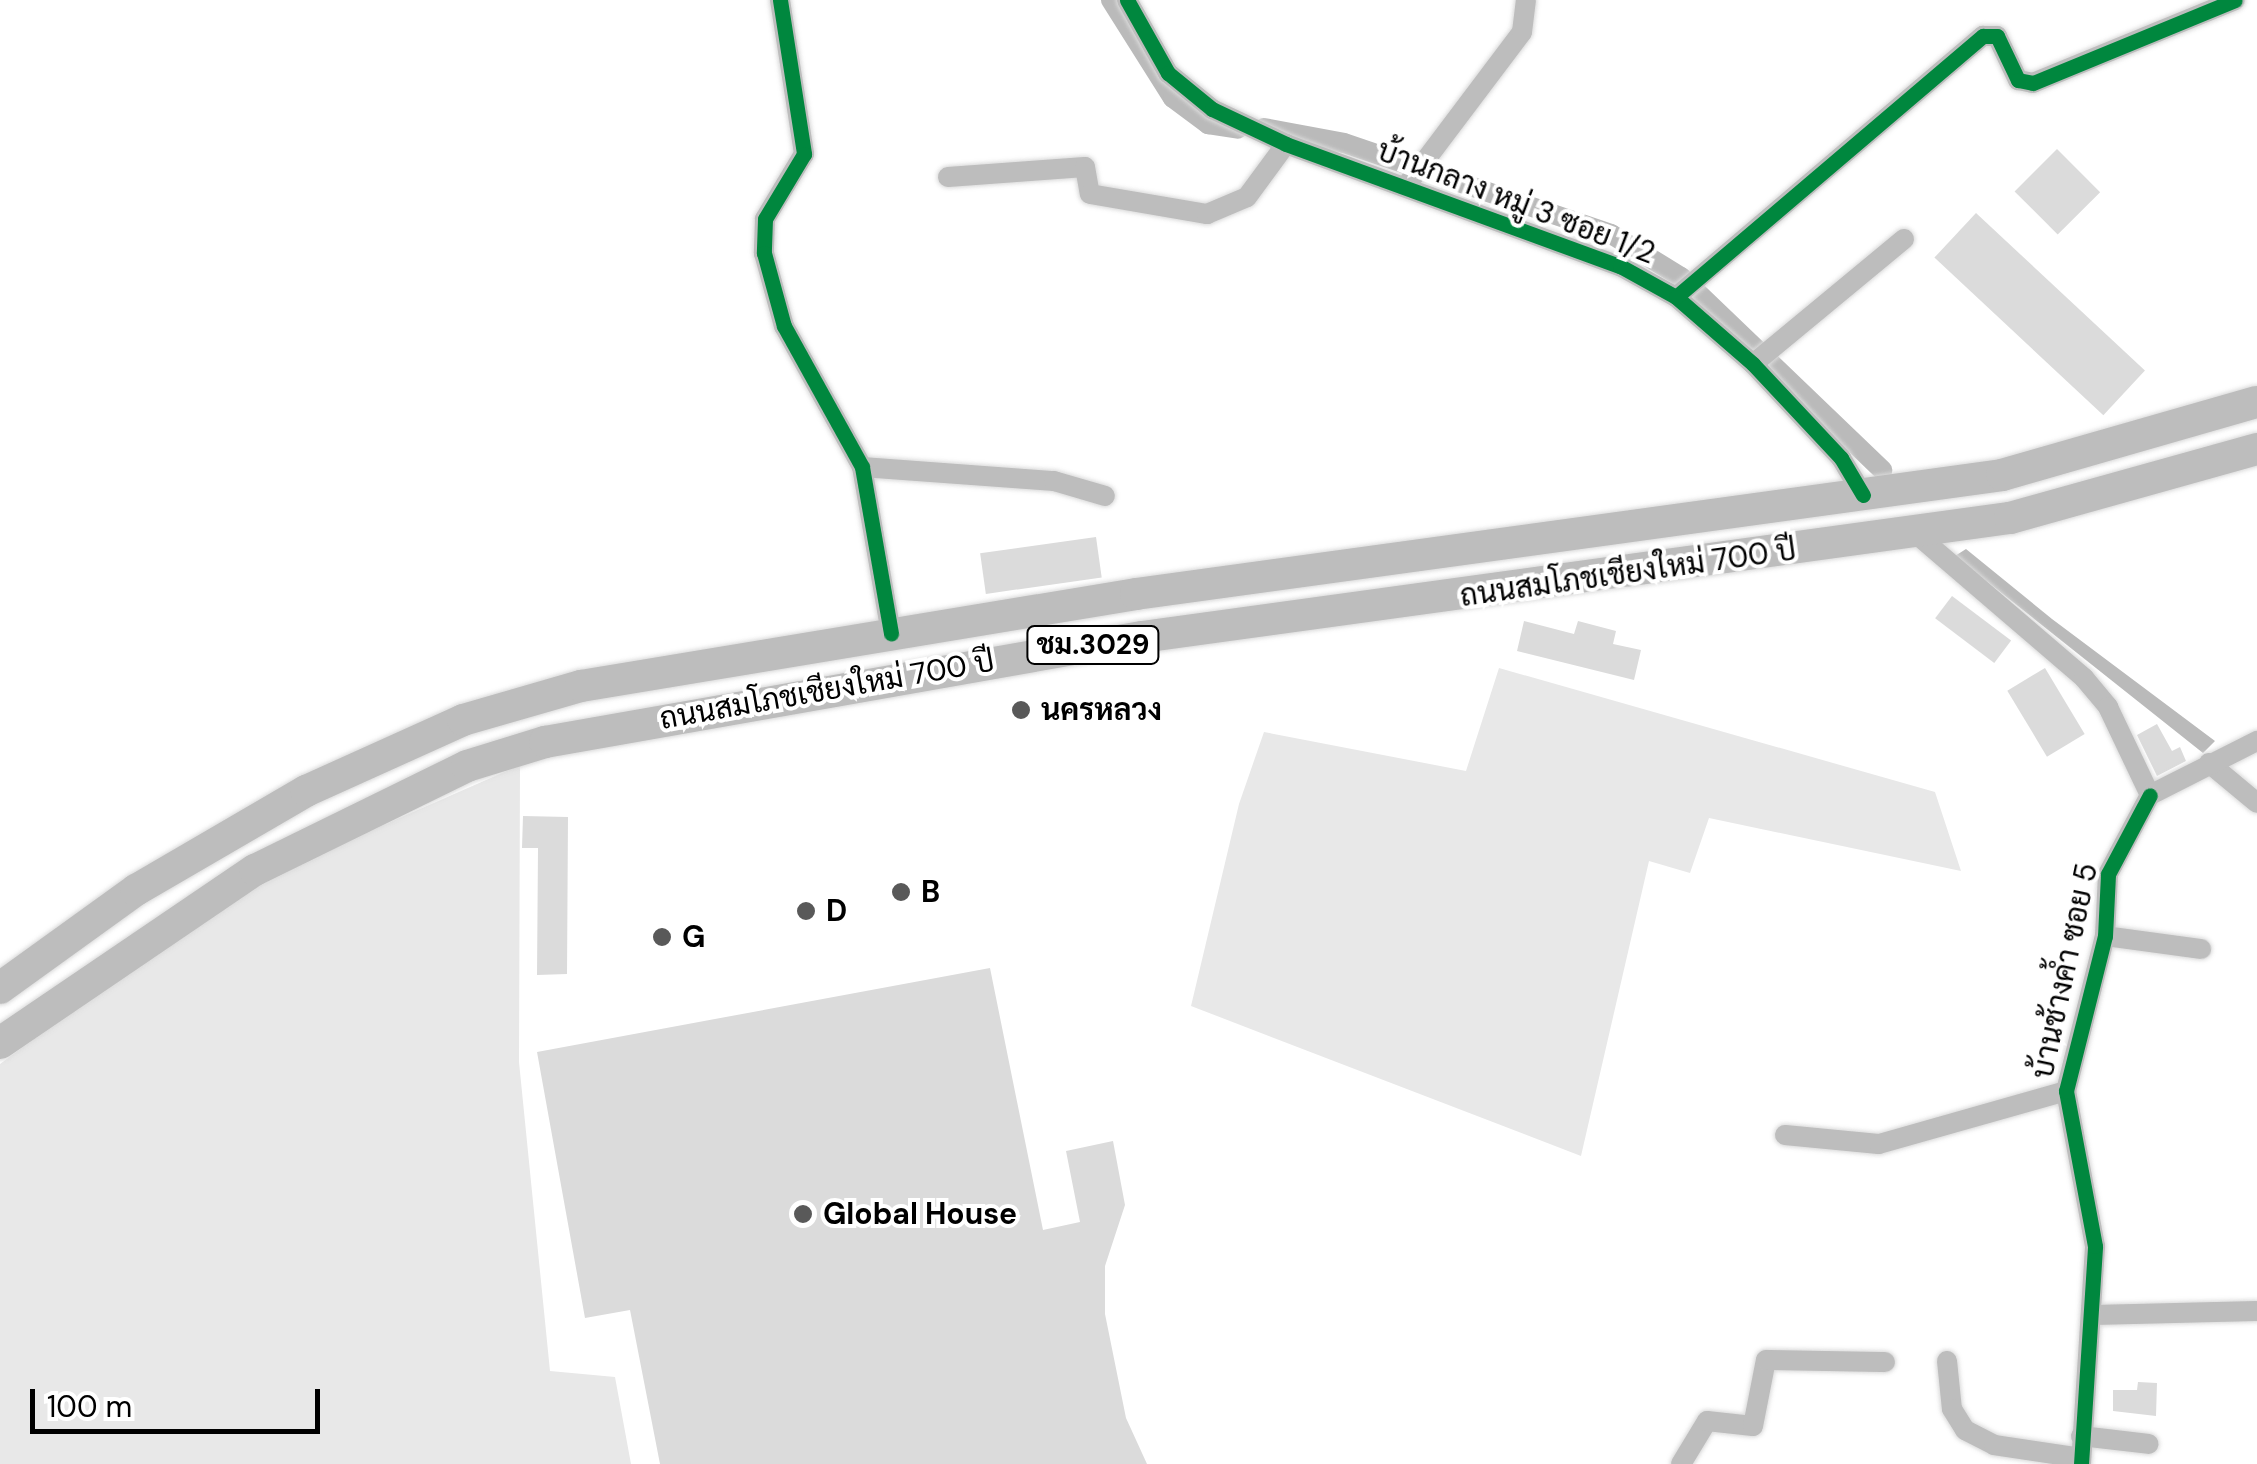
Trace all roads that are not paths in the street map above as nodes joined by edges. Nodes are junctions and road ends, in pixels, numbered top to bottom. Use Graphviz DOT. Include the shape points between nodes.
graph roads {
  1 [pos="780,0"];
  2 [pos="1127,0"];
  3 [pos="1526,0"];
  4 [pos="2235,0"];
  5 [pos="1286,144"];
  6 [pos="948,177"];
  7 [pos="1406,186"];
  8 [pos="1904,239"];
  9 [pos="1676,298"];
  10 [pos="1753,364"];
  11 [pos="2257,402"];
  12 [pos="2257,449"];
  13 [pos="862,467"];
  14 [pos="1863,495"];
  15 [pos="1106,496"];
  16 [pos="1915,533"];
  17 [pos="891,633"];
  18 [pos="2257,741"];
  19 [pos="2210,763"];
  20 [pos="2150,795"];
  21 [pos="2257,802"];
  22 [pos="2104,936"];
  23 [pos="2200,949"];
  24 [pos="0,988"];
  25 [pos="0,1043"];
  26 [pos="2066,1091"];
  27 [pos="1785,1135"];
  28 [pos="2257,1311"];
  29 [pos="2093,1315"];
  30 [pos="1947,1361"];
  31 [pos="1885,1362"];
  32 [pos="2081,1436"];
  33 [pos="2149,1444"];
  34 [pos="2081,1461"];
  35 [pos="1681,1464"];
  1 -- 13 [label="street" via="804,154 765,220 764,253 784,326"];
  2 -- 5 [label="street, บ้านกลาง หมู่ 3 ซอย 1/2" via="1168,72 1212,110"];
  3 -- 7 [label="street" via="1522,32"];
  4 -- 9 [label="street" via="2033,84 2018,80 1997,36 1984,36"];
  5 -- 6 [label="street" via="1247,198 1207,214 1090,194 1086,167"];
  5 -- 7 [label="street, บ้านกลาง หมู่ 3 ซอย 1/2"];
  7 -- 9 [label="street, บ้านกลาง หมู่ 3 ซอย 1/2" via="1620,266"];
  8 -- 10 [label="street"];
  9 -- 10 [label="street, บ้านกลาง หมู่ 3 ซอย 1/2"];
  10 -- 14 [label="street, บ้านกลาง หมู่ 3 ซอย 1/2" via="1841,458"];
  11 -- 14 [label="main road, ถนนสมโภชเชียงใหม่ 700 ปี / ชม.3029" via="2002,475"];
  12 -- 16 [label="main road, ถนนสมโภชเชียงใหม่ 700 ปี / ชม.3029" via="2124,491"];
  13 -- 15 [label="street" via="1054,481"];
  13 -- 17 [label="street"];
  14 -- 17 [label="main road, ถนนสมโภชเชียงใหม่ 700 ปี / ชม.3029"];
  16 -- 20 [label="street" via="2084,678 2108,708"];
  16 -- 25 [label="main road, ถนนสมโภชเชียงใหม่ 700 ปี / ชม.3029" via="1142,637 546,742 467,766 255,870"];
  17 -- 24 [label="main road, ถนนสมโภชเชียงใหม่ 700 ปี / ชม.3029" via="581,686 463,720 225,834"];
  18 -- 19 [label="street"];
  19 -- 20 [label="street"];
  19 -- 21 [label="street"];
  20 -- 22 [label="street, บ้านช้างค้ำ ซอย 5" via="2108,874"];
  22 -- 23 [label="street"];
  22 -- 26 [label="street, บ้านช้างค้ำ ซอย 5"];
  26 -- 27 [label="street" via="1879,1144"];
  26 -- 29 [label="street, บ้านช้างค้ำ ซอย 5" via="2095,1246"];
  28 -- 29 [label="street"];
  29 -- 32 [label="street, บ้านช้างค้ำ ซอย 5"];
  30 -- 34 [label="street" via="1952,1409 1965,1430 1994,1446"];
  31 -- 35 [label="street" via="1766,1360 1753,1426 1707,1421"];
  32 -- 33 [label="street"];
  32 -- 34 [label="street, บ้านช้างค้ำ ซอย 5"];
}
